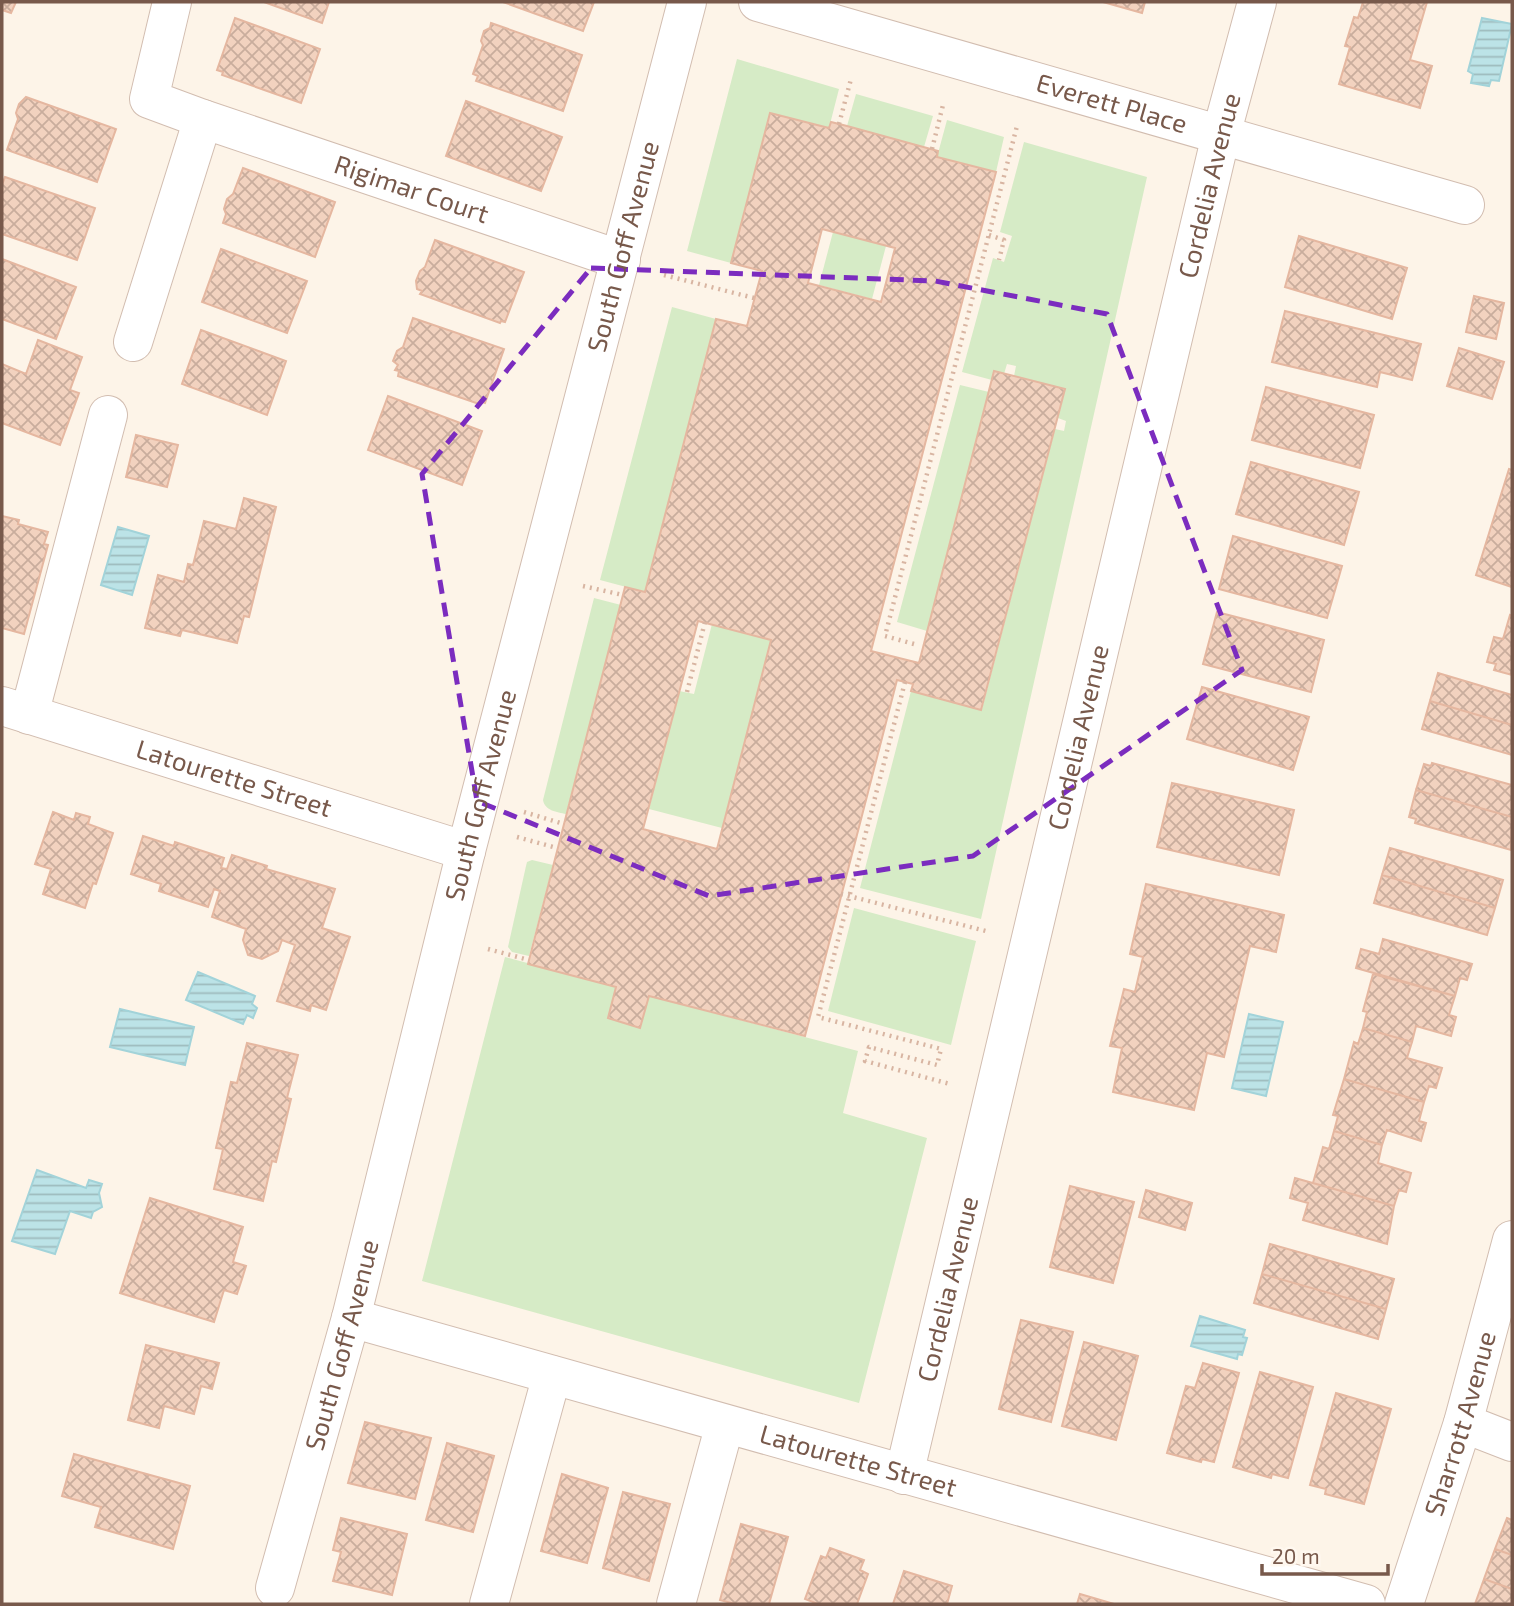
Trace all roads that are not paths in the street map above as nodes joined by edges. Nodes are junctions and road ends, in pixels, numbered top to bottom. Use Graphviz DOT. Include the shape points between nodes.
graph roads {
  1 [pos="172,2"];
  2 [pos="687,2"];
  3 [pos="758,2"];
  4 [pos="1257,2"];
  5 [pos="203,119"];
  6 [pos="1221,135"];
  7 [pos="1465,205"];
  8 [pos="621,260"];
  9 [pos="133,342"];
  10 [pos="108,415"];
  11 [pos="15,711"];
  12 [pos="466,851"];
  13 [pos="1512,1240"];
  14 [pos="351,1318"];
  15 [pos="552,1375"];
  16 [pos="1463,1423"];
  17 [pos="725,1424"];
  18 [pos="1512,1442"];
  19 [pos="904,1475"];
  20 [pos="275,1588"];
  21 [pos="489,1604"];
  22 [pos="676,1604"];
  23 [pos="1366,1604"];
  24 [pos="1404,1604"];
  1 -- 5 [label="street, Rigimar Court" via="149,99"];
  2 -- 8 [label="street, South Goff Avenue"];
  3 -- 6 [label="street, Everett Place"];
  4 -- 6 [label="street, Cordelia Avenue"];
  5 -- 8 [label="street, Rigimar Court"];
  5 -- 9 [label="street"];
  6 -- 7 [label="street, Everett Place"];
  6 -- 19 [label="street, Cordelia Avenue"];
  8 -- 12 [label="street, South Goff Avenue"];
  10 -- 11 [label="street"];
  11 -- 12 [label="street, Latourette Street"];
  12 -- 14 [label="street, South Goff Avenue"];
  13 -- 16 [label="street, Sharrott Avenue"];
  14 -- 15 [label="street, Latourette Street"];
  14 -- 20 [label="street, South Goff Avenue"];
  15 -- 17 [label="street, Latourette Street"];
  15 -- 21 [label="street"];
  16 -- 18 [label="street"];
  16 -- 24 [label="street, Sharrott Avenue"];
  17 -- 19 [label="street, Latourette Street"];
  17 -- 22 [label="street"];
  19 -- 23 [label="street, Latourette Street"];
}
